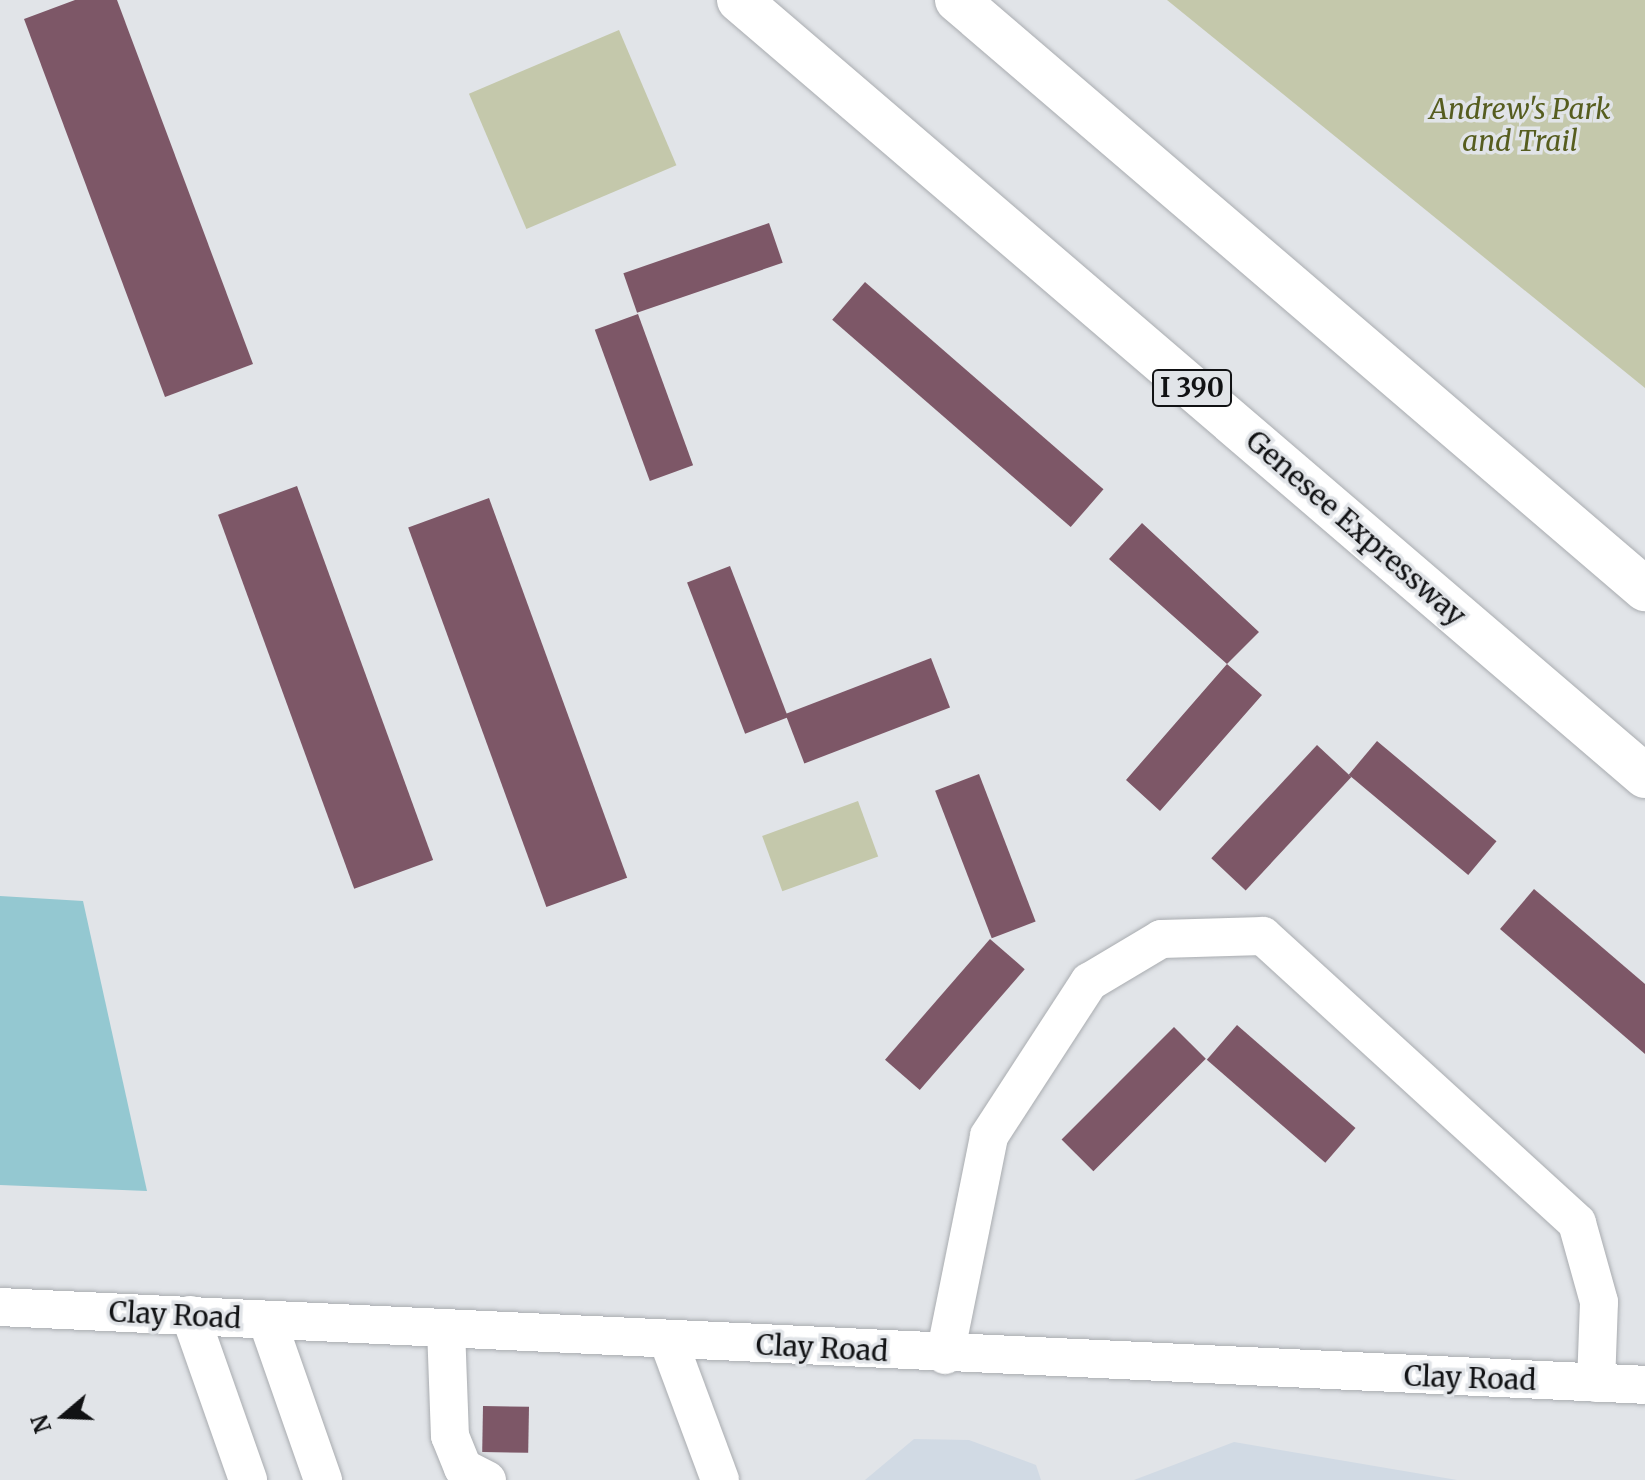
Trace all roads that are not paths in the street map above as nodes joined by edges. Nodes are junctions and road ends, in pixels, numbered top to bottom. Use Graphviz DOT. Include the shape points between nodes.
graph roads {
  1 [pos="739,0"];
  2 [pos="957,0"];
  3 [pos="1645,589"];
  4 [pos="1645,776"];
  5 [pos="0,1307"];
  6 [pos="190,1315"];
  7 [pos="267,1320"];
  8 [pos="446,1328"];
  9 [pos="668,1340"];
  10 [pos="945,1355"];
  11 [pos="1596,1383"];
  12 [pos="1645,1385"];
  13 [pos="248,1480"];
  14 [pos="323,1480"];
  15 [pos="487,1480"];
  16 [pos="720,1480"];
  1 -- 4 [label="highway, Genesee Expressway / I 390"];
  2 -- 3 [label="highway"];
  5 -- 6 [label="street, Clay Road"];
  6 -- 7 [label="street, Clay Road"];
  6 -- 13 [label="street"];
  7 -- 8 [label="street, Clay Road"];
  7 -- 14 [label="street"];
  8 -- 9 [label="street, Clay Road"];
  8 -- 15 [label="street" via="450,1436 463,1468"];
  9 -- 10 [label="street, Clay Road"];
  9 -- 16 [label="street"];
  10 -- 11 [label="street, Clay Road"];
  10 -- 11 [label="street" via="989,1136 1089,982 1161,939 1263,936 1577,1223 1599,1302"];
  11 -- 12 [label="street, Clay Road"];
}
